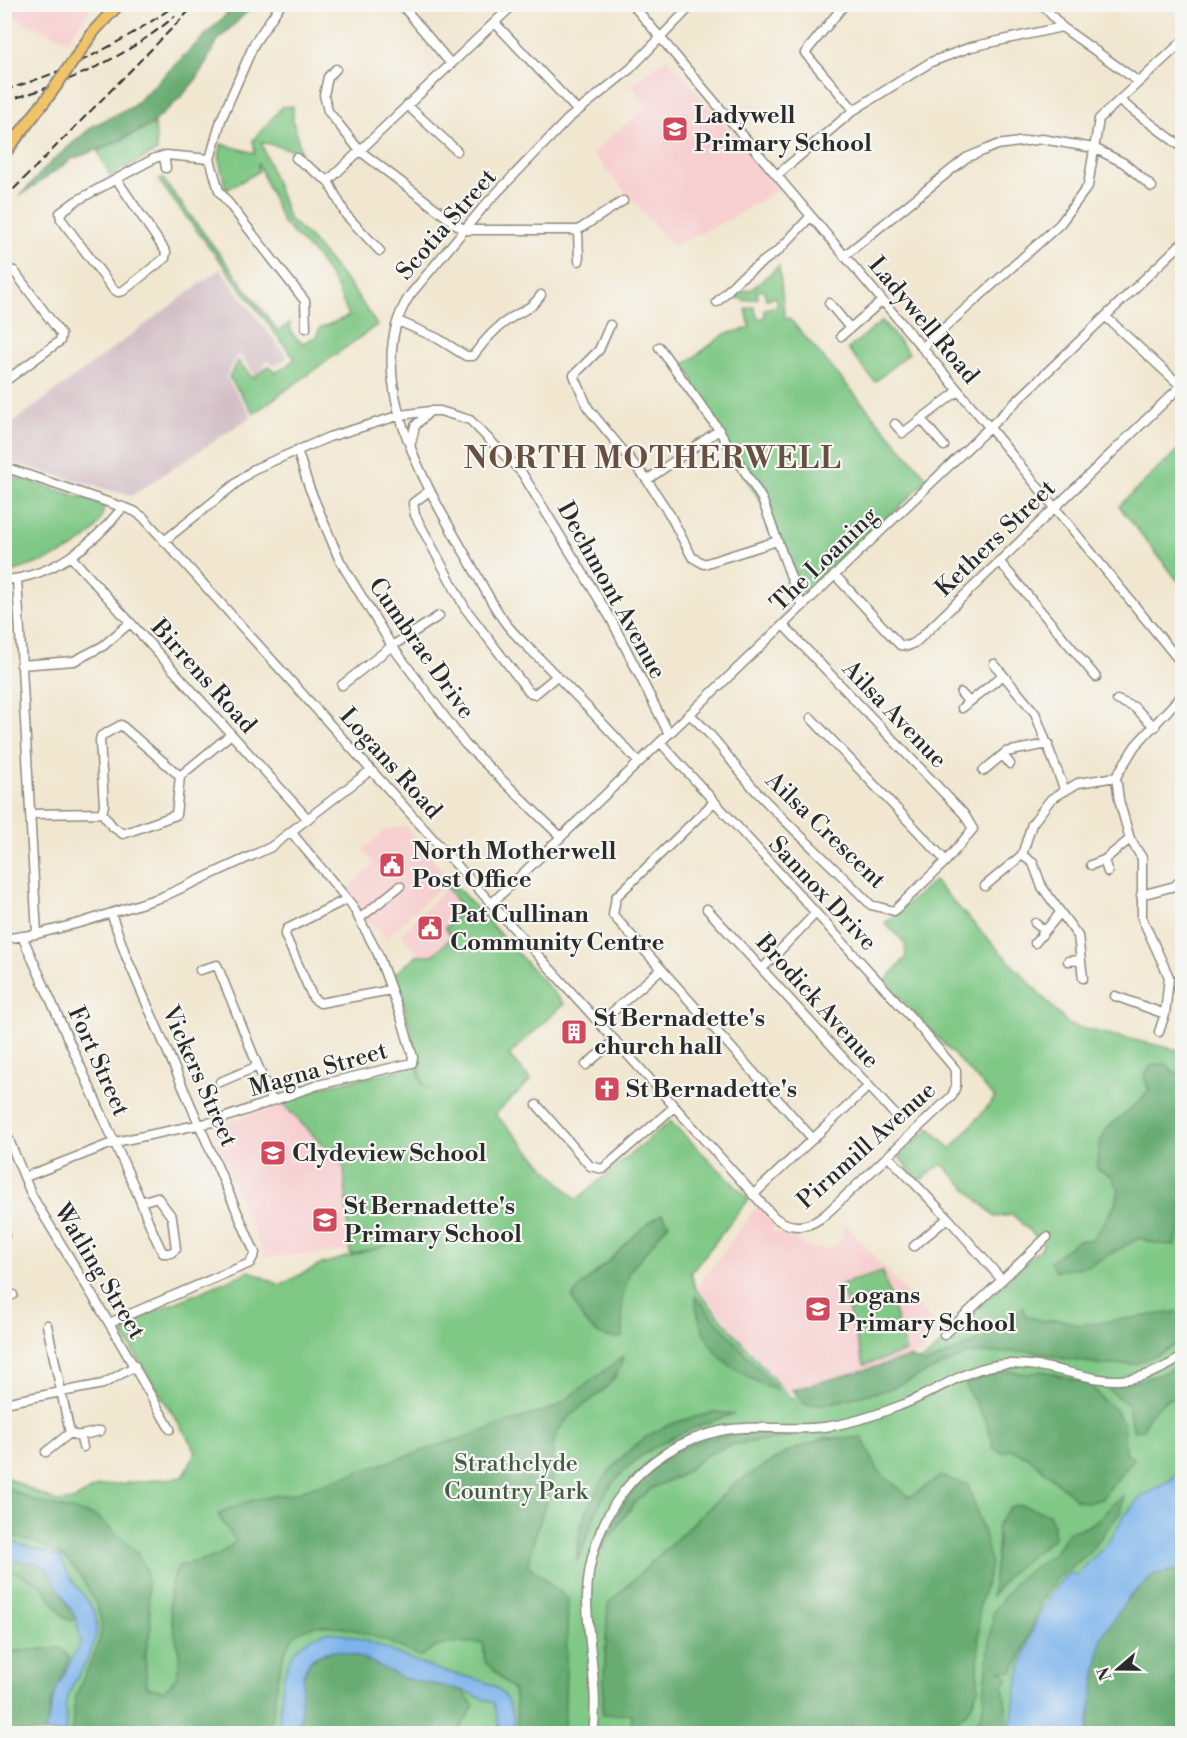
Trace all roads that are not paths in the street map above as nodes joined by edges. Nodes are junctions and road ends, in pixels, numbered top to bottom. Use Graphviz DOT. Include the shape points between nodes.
graph roads {
  1 [pos="119,4"];
  2 [pos="281,4"];
  3 [pos="401,4"];
  4 [pos="514,4"];
  5 [pos="632,4"];
  6 [pos="693,4"];
  7 [pos="845,4"];
  8 [pos="1042,4"];
  9 [pos="495,23"];
  10 [pos="1062,27"];
  11 [pos="662,39"];
  12 [pos="1182,42"];
  13 [pos="451,64"];
  14 [pos="336,69"];
  15 [pos="1139,82"];
  16 [pos="1119,100"];
  17 [pos="407,105"];
  18 [pos="854,110"];
  19 [pos="578,111"];
  20 [pos="1182,147"];
  21 [pos="1094,148"];
  22 [pos="360,150"];
  23 [pos="456,152"];
  24 [pos="4,154"];
  25 [pos="164,156"];
  26 [pos="296,158"];
  27 [pos="210,159"];
  28 [pos="166,168"];
  29 [pos="777,175"];
  30 [pos="117,180"];
  31 [pos="328,181"];
  32 [pos="1152,186"];
  33 [pos="622,201"];
  34 [pos="811,216"];
  35 [pos="464,230"];
  36 [pos="578,230"];
  37 [pos="1182,243"];
  38 [pos="380,251"];
  39 [pos="844,256"];
  40 [pos="579,261"];
  41 [pos="4,269"];
  42 [pos="541,295"];
  43 [pos="882,301"];
  44 [pos="717,302"];
  45 [pos="829,303"];
  46 [pos="1106,317"];
  47 [pos="398,321"];
  48 [pos="610,325"];
  49 [pos="306,328"];
  50 [pos="850,328"];
  51 [pos="841,336"];
  52 [pos="659,347"];
  53 [pos="921,348"];
  54 [pos="4,382"];
  55 [pos="1182,385"];
  56 [pos="958,391"];
  57 [pos="430,411"];
  58 [pos="401,415"];
  59 [pos="921,418"];
  60 [pos="895,424"];
  61 [pos="990,428"];
  62 [pos="719,430"];
  63 [pos="944,446"];
  64 [pos="411,447"];
  65 [pos="297,450"];
  66 [pos="4,467"];
  67 [pos="647,480"];
  68 [pos="429,491"];
  69 [pos="123,507"];
  70 [pos="1055,507"];
  71 [pos="164,541"];
  72 [pos="777,541"];
  73 [pos="72,558"];
  74 [pos="999,561"];
  75 [pos="835,575"];
  76 [pos="16,579"];
  77 [pos="4,580"];
  78 [pos="802,607"];
  79 [pos="439,616"];
  80 [pos="130,623"];
  81 [pos="783,625"];
  82 [pos="392,645"];
  83 [pos="21,664"];
  84 [pos="994,664"];
  85 [pos="1182,664"];
  86 [pos="1003,675"];
  87 [pos="557,676"];
  88 [pos="1096,677"];
  89 [pos="342,685"];
  90 [pos="961,693"];
  91 [pos="1182,695"];
  92 [pos="1117,700"];
  93 [pos="689,714"];
  94 [pos="811,718"];
  95 [pos="1155,727"];
  96 [pos="669,734"];
  97 [pos="230,735"];
  98 [pos="660,742"];
  99 [pos="1048,744"];
  100 [pos="1002,755"];
  101 [pos="639,763"];
  102 [pos="1010,764"];
  103 [pos="371,770"];
  104 [pos="983,771"];
  105 [pos="180,776"];
  106 [pos="1116,777"];
  107 [pos="1065,791"];
  108 [pos="714,802"];
  109 [pos="102,813"];
  110 [pos="30,814"];
  111 [pos="308,819"];
  112 [pos="291,832"];
  113 [pos="971,833"];
  114 [pos="561,837"];
  115 [pos="1130,839"];
  116 [pos="1022,855"];
  117 [pos="1104,860"];
  118 [pos="946,861"];
  119 [pos="1091,865"];
  120 [pos="1108,873"];
  121 [pos="1182,878"];
  122 [pos="400,886"];
  123 [pos="985,886"];
  124 [pos="1141,895"];
  125 [pos="347,899"];
  126 [pos="492,903"];
  127 [pos="707,909"];
  128 [pos="111,913"];
  129 [pos="1060,913"];
  130 [pos="815,914"];
  131 [pos="359,918"];
  132 [pos="1035,923"];
  133 [pos="1045,931"];
  134 [pos="36,934"];
  135 [pos="22,936"];
  136 [pos="4,939"];
  137 [pos="1035,943"];
  138 [pos="1081,960"];
  139 [pos="1068,961"];
  140 [pos="661,969"];
  141 [pos="762,969"];
  142 [pos="200,970"];
  143 [pos="1083,978"];
  144 [pos="391,990"];
  145 [pos="1115,996"];
  146 [pos="1165,1014"];
  147 [pos="600,1023"];
  148 [pos="1159,1032"];
  149 [pos="615,1040"];
  150 [pos="586,1065"];
  151 [pos="258,1066"];
  152 [pos="956,1070"];
  153 [pos="220,1082"];
  154 [pos="869,1086"];
  155 [pos="272,1101"];
  156 [pos="537,1105"];
  157 [pos="674,1107"];
  158 [pos="899,1119"];
  159 [pos="201,1125"];
  160 [pos="4,1128"];
  161 [pos="813,1139"];
  162 [pos="114,1142"];
  163 [pos="889,1157"];
  164 [pos="25,1177"];
  165 [pos="753,1194"];
  166 [pos="141,1202"];
  167 [pos="948,1218"];
  168 [pos="783,1223"];
  169 [pos="1047,1237"];
  170 [pos="914,1246"];
  171 [pos="1002,1280"];
  172 [pos="110,1323"];
  173 [pos="47,1325"];
  174 [pos="949,1334"];
  175 [pos="1182,1357"];
  176 [pos="135,1366"];
  177 [pos="60,1392"];
  178 [pos="4,1403"];
  179 [pos="170,1429"];
  180 [pos="100,1431"];
  181 [pos="70,1434"];
  182 [pos="80,1435"];
  183 [pos="83,1447"];
  184 [pos="46,1452"];
  185 [pos="593,1734"];
  1 -- 24 [label="main road, bridge"];
  2 -- 27 [label="street" via="254,44 221,120"];
  3 -- 13 [label="street"];
  4 -- 9 [label="street"];
  5 -- 11 [label="street, Ladywell Road"];
  6 -- 11 [label="street, Scotia Street"];
  7 -- 18 [label="street" via="805,53"];
  8 -- 10 [label="street"];
  9 -- 13 [label="street"];
  9 -- 19 [label="street"];
  10 -- 15 [label="street"];
  10 -- 18 [label="street" via="971,47 931,62"];
  11 -- 19 [label="street, Scotia Street"];
  11 -- 29 [label="street, Ladywell Road"];
  12 -- 15 [label="street"];
  13 -- 17 [label="street"];
  14 -- 22 [label="street" via="328,77 325,104"];
  15 -- 16 [label="street"];
  16 -- 20 [label="street"];
  16 -- 21 [label="street" via="1099,119"];
  17 -- 22 [label="street"];
  17 -- 23 [label="street"];
  18 -- 29 [label="street"];
  19 -- 35 [label="street, Scotia Street"];
  21 -- 32 [label="street" via="1124,163"];
  21 -- 39 [label="street" via="1042,139 997,145 966,158"];
  21 -- 53 [label="street" via="1088,186 1060,224"];
  22 -- 31 [label="street"];
  22 -- 35 [label="street"];
  25 -- 27 [label="street"];
  25 -- 28 [label="street"];
  25 -- 30 [label="street"];
  26 -- 31 [label="street"];
  27 -- 49 [label="street" via="219,191 305,301"];
  29 -- 34 [label="street, Ladywell Road"];
  30 -- 30 [label="street" via="166,252 165,258 118,292 60,217 76,201"];
  31 -- 38 [label="street" via="346,214"];
  33 -- 36 [label="street"];
  34 -- 39 [label="street, Ladywell Road"];
  34 -- 44 [label="street" via="779,250 738,280"];
  35 -- 36 [label="street"];
  35 -- 47 [label="street, Scotia Street" via="410,295"];
  36 -- 40 [label="street"];
  37 -- 46 [label="street, The Loaning"];
  39 -- 43 [label="street, Ladywell Road"];
  41 -- 54 [label="street" via="14,271 61,334 60,341"];
  42 -- 47 [label="street" via="531,309 511,318 485,340 473,356"];
  43 -- 50 [label="street"];
  43 -- 53 [label="street, Ladywell Road"];
  45 -- 50 [label="street"];
  46 -- 55 [label="street"];
  46 -- 61 [label="street, The Loaning"];
  47 -- 58 [label="street, Scotia Street" via="392,343 392,371"];
  48 -- 67 [label="street" via="599,350 574,375 588,408"];
  50 -- 51 [label="street"];
  52 -- 62 [label="street"];
  53 -- 56 [label="street, Ladywell Road"];
  55 -- 70 [label="street, Kethers Street"];
  56 -- 59 [label="street"];
  56 -- 61 [label="street, Ladywell Road"];
  57 -- 58 [label="street, Dechmont Avenue"];
  57 -- 64 [label="street" via="415,426"];
  57 -- 96 [label="street, Dechmont Avenue" via="470,420 522,473 611,619"];
  58 -- 64 [label="street, Scotia Street"];
  58 -- 65 [label="street, Dechmont Avenue"];
  59 -- 60 [label="street" via="903,433"];
  59 -- 63 [label="street"];
  61 -- 70 [label="street, Ladywell Road"];
  61 -- 75 [label="street, The Loaning"];
  62 -- 67 [label="street"];
  62 -- 72 [label="street" via="762,499"];
  64 -- 68 [label="street, Scotia Street"];
  65 -- 71 [label="street, Dechmont Avenue" via="254,469"];
  65 -- 82 [label="street, Cumbrae Drive" via="340,561"];
  66 -- 69 [label="street, Logans Road"];
  67 -- 72 [label="street" via="692,557 704,564"];
  68 -- 87 [label="street, Scotia Street" via="504,622"];
  68 -- 87 [label="street" via="413,503 414,515 465,608 529,692 541,691"];
  69 -- 71 [label="street, Logans Road" via="143,517"];
  69 -- 73 [label="street"];
  70 -- 74 [label="street, Kethers Street"];
  70 -- 85 [label="street, Ladywell Road"];
  71 -- 103 [label="street, Logans Road"];
  72 -- 78 [label="street"];
  73 -- 76 [label="street"];
  73 -- 80 [label="street, Birrens Road"];
  74 -- 75 [label="street, Kethers Street" via="908,646 891,637"];
  74 -- 88 [label="street"];
  75 -- 78 [label="street, The Loaning"];
  76 -- 77 [label="street"];
  76 -- 83 [label="street"];
  78 -- 81 [label="street, The Loaning"];
  79 -- 82 [label="street"];
  80 -- 83 [label="street" via="103,646 74,661"];
  80 -- 97 [label="street, Birrens Road"];
  81 -- 93 [label="street, The Loaning"];
  81 -- 113 [label="street, Ailsa Avenue" via="964,814 973,829"];
  82 -- 89 [label="street"];
  82 -- 114 [label="street, Cumbrae Drive" via="465,744"];
  83 -- 110 [label="street"];
  84 -- 86 [label="street"];
  86 -- 90 [label="street" via="966,705"];
  86 -- 99 [label="street" via="1035,713"];
  87 -- 101 [label="street, Scotia Street"];
  91 -- 95 [label="street"];
  92 -- 95 [label="street" via="1134,706"];
  93 -- 96 [label="street, The Loaning"];
  93 -- 118 [label="street, Ailsa Crescent" via="710,731 722,752 759,793 872,905 894,911"];
  94 -- 118 [label="street"];
  95 -- 106 [label="street" via="1135,746"];
  96 -- 98 [label="street, The Loaning"];
  97 -- 105 [label="street"];
  97 -- 111 [label="street, Birrens Road"];
  98 -- 101 [label="street, The Loaning"];
  98 -- 108 [label="street, Sannox Drive"];
  99 -- 100 [label="street"];
  99 -- 107 [label="street"];
  100 -- 102 [label="street"];
  100 -- 104 [label="street"];
  101 -- 114 [label="street, The Loaning"];
  103 -- 111 [label="street"];
  103 -- 126 [label="street, Logans Road"];
  105 -- 109 [label="street" via="176,815 123,834"];
  105 -- 109 [label="street" via="121,725 100,740"];
  106 -- 107 [label="street" via="1078,783"];
  106 -- 115 [label="street"];
  107 -- 116 [label="street" via="1051,799 1032,824"];
  108 -- 130 [label="street, Sannox Drive"];
  108 -- 140 [label="street" via="616,897 613,915"];
  109 -- 110 [label="street"];
  110 -- 134 [label="street"];
  111 -- 112 [label="street"];
  112 -- 125 [label="street"];
  112 -- 128 [label="street" via="261,852 162,897"];
  113 -- 118 [label="street, Ailsa Crescent"];
  114 -- 126 [label="street, The Loaning"];
  115 -- 117 [label="street"];
  115 -- 124 [label="street" via="1142,858"];
  116 -- 123 [label="street"];
  116 -- 129 [label="street" via="1033,863 1042,887"];
  117 -- 119 [label="street"];
  117 -- 120 [label="street"];
  121 -- 124 [label="street" via="1175,886"];
  122 -- 131 [label="street"];
  124 -- 146 [label="street" via="1142,918 1169,977"];
  125 -- 131 [label="street"];
  125 -- 144 [label="street" via="287,929 285,935 313,998 320,1003"];
  126 -- 147 [label="street, Logans Road"];
  127 -- 141 [label="street, Brodick Avenue"];
  128 -- 134 [label="street"];
  128 -- 159 [label="street, Vickers Street"];
  129 -- 133 [label="street"];
  129 -- 138 [label="street" via="1078,936"];
  130 -- 141 [label="street"];
  130 -- 152 [label="street, Sannox Drive"];
  131 -- 144 [label="street"];
  132 -- 133 [label="street"];
  133 -- 137 [label="street"];
  134 -- 135 [label="street"];
  135 -- 136 [label="street"];
  135 -- 162 [label="street, Fort Street"];
  138 -- 139 [label="street"];
  138 -- 143 [label="street"];
  140 -- 147 [label="street"];
  140 -- 161 [label="street"];
  141 -- 154 [label="street, Brodick Avenue"];
  142 -- 151 [label="street" via="217,964"];
  144 -- 155 [label="street, Magna Street" via="412,1063 318,1085"];
  145 -- 146 [label="street"];
  146 -- 148 [label="street"];
  147 -- 149 [label="street, Logans Road"];
  149 -- 150 [label="street"];
  149 -- 157 [label="street, Logans Road"];
  151 -- 153 [label="street"];
  151 -- 155 [label="street"];
  152 -- 163 [label="street, Pirnmill Avenue" via="952,1096"];
  154 -- 158 [label="street, Brodick Avenue"];
  154 -- 161 [label="street"];
  155 -- 159 [label="street, Magna Street"];
  156 -- 157 [label="street" via="590,1166 597,1169 603,1169"];
  157 -- 165 [label="street, Logans Road"];
  159 -- 162 [label="street, Magna Street"];
  159 -- 172 [label="street, Vickers Street" via="255,1253 250,1263"];
  160 -- 164 [label="street, Watling Street"];
  161 -- 165 [label="street"];
  162 -- 164 [label="street, Magna Street"];
  162 -- 166 [label="street, Fort Street"];
  163 -- 167 [label="street"];
  163 -- 168 [label="street, Pirnmill Avenue" via="819,1221 798,1227"];
  164 -- 172 [label="street, Watling Street" via="44,1216"];
  165 -- 168 [label="street, Logans Road"];
  166 -- 166 [label="street, Fort Street" via="157,1197 172,1217 176,1249 171,1253 163,1253"];
  167 -- 170 [label="street"];
  167 -- 171 [label="street"];
  169 -- 171 [label="street"];
  171 -- 174 [label="street"];
  172 -- 176 [label="street, Watling Street"];
  173 -- 177 [label="street"];
  175 -- 185 [label="street" via="1164,1369 1122,1381 1007,1364 977,1370 899,1406 824,1427 756,1426 719,1431 656,1458 638,1473 613,1505 591,1554 587,1601"];
  176 -- 177 [label="street" via="103,1384"];
  176 -- 179 [label="street, Watling Street"];
  177 -- 178 [label="street"];
  177 -- 181 [label="street"];
  180 -- 182 [label="street"];
  181 -- 182 [label="street"];
  181 -- 184 [label="street"];
  182 -- 183 [label="street"];
}
